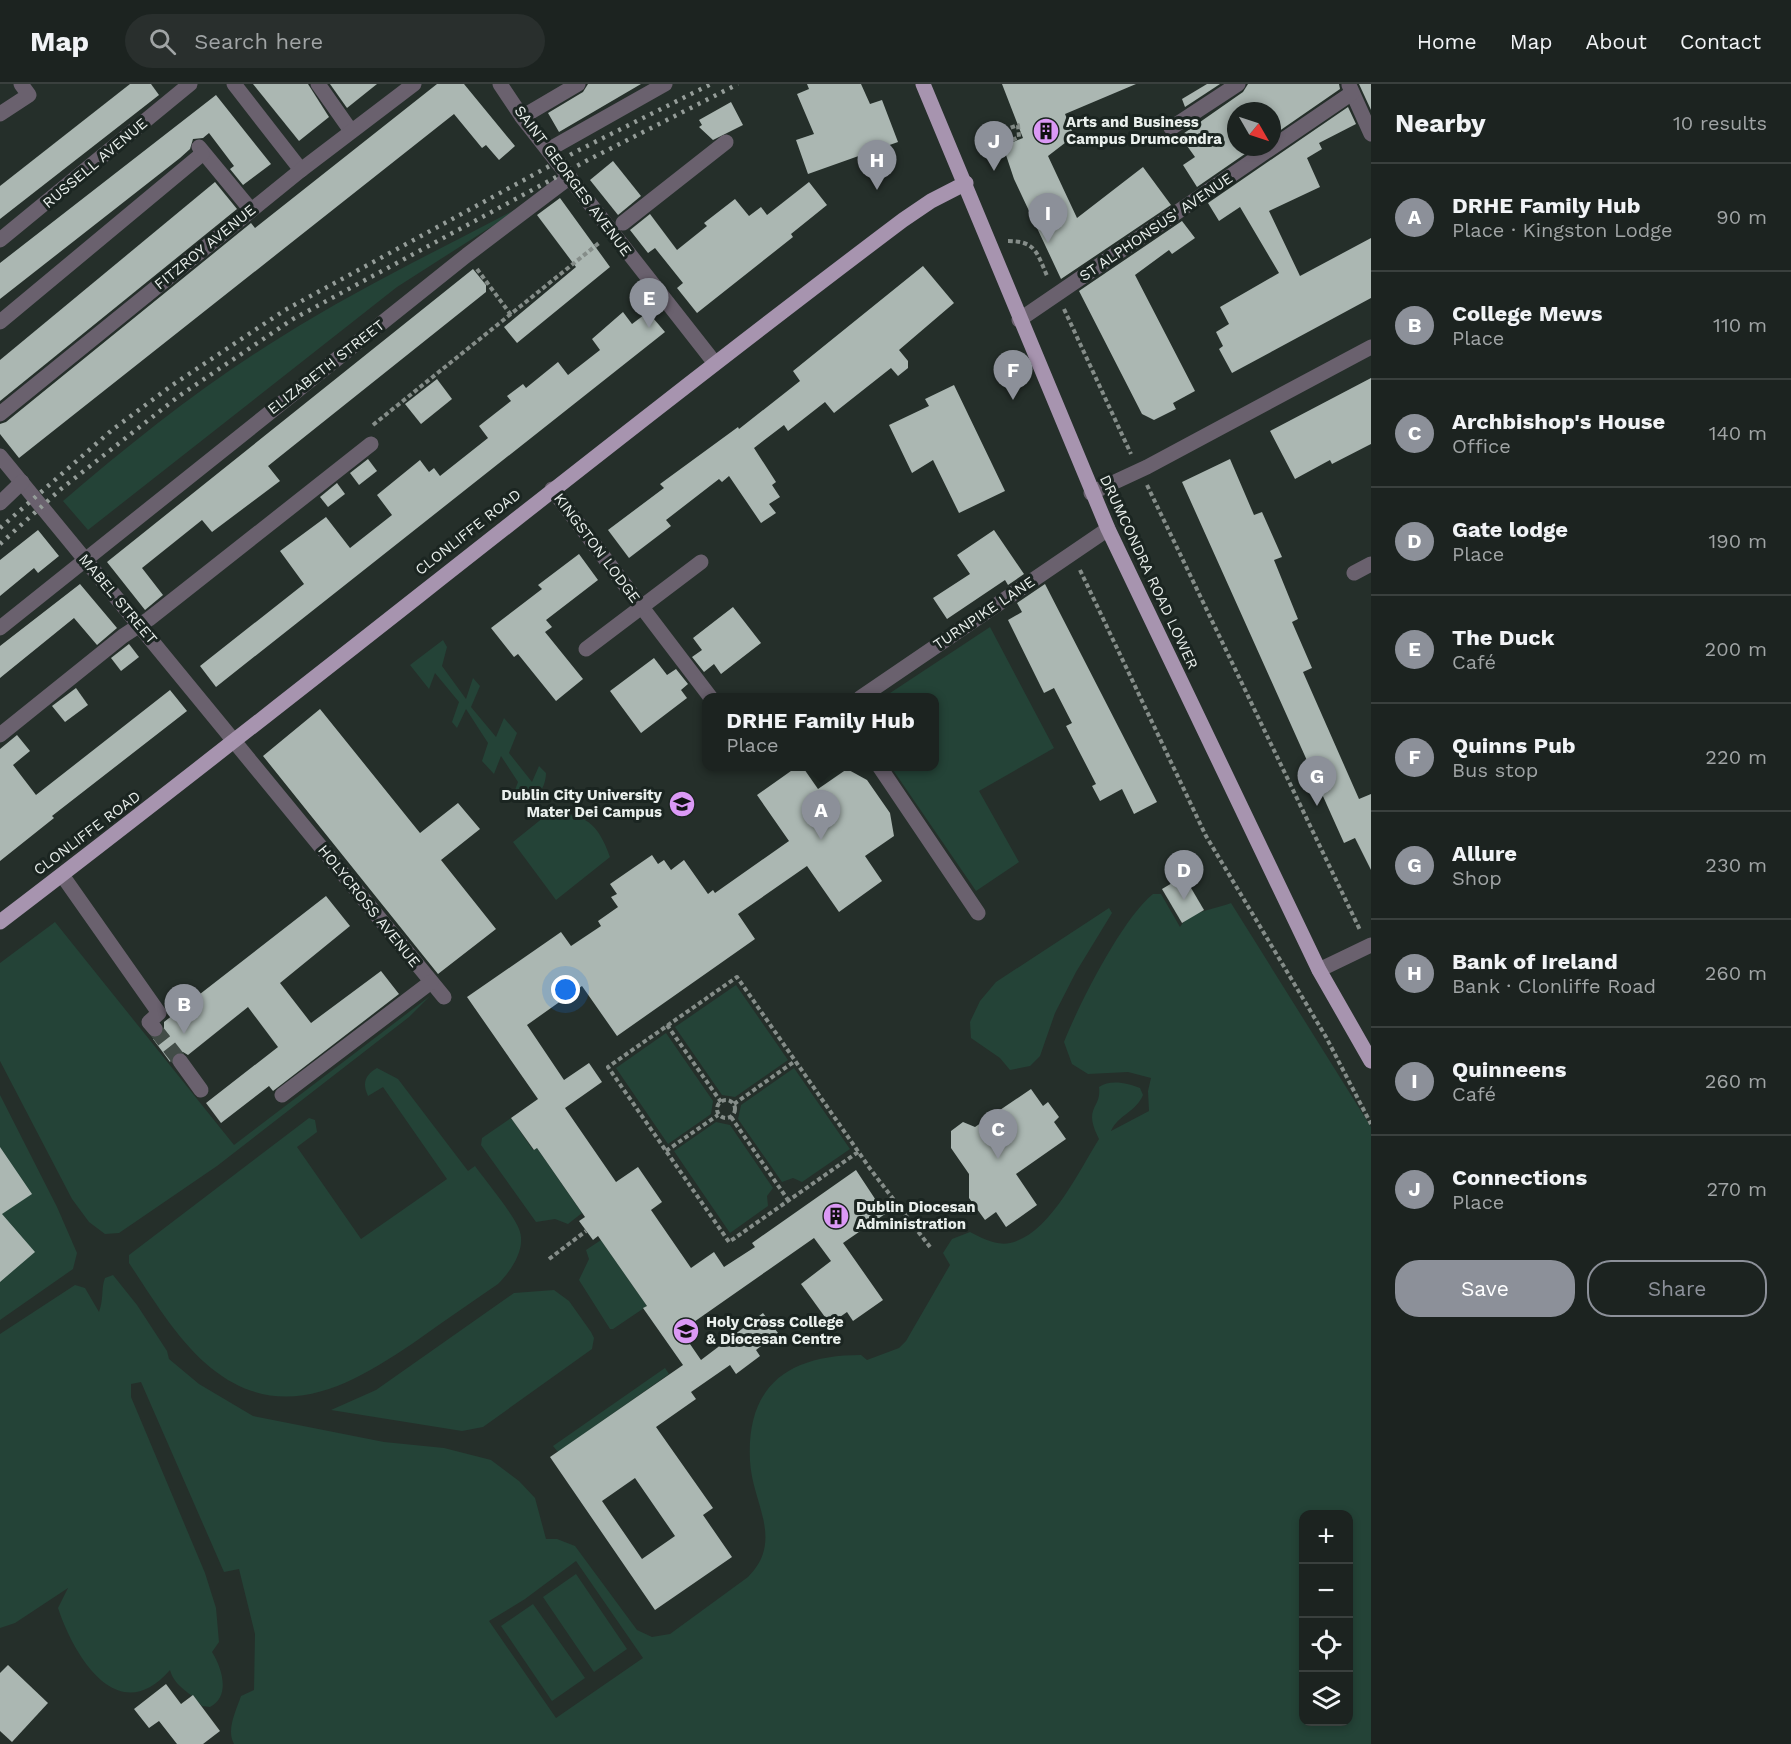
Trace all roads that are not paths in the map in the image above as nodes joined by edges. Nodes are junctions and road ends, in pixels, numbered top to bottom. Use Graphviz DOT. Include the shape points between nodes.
graph roads {
  1 [pos="21,84"];
  2 [pos="190,84"];
  3 [pos="234,84"];
  4 [pos="318,84"];
  5 [pos="414,84"];
  6 [pos="500,84"];
  7 [pos="578,84"];
  8 [pos="665,84"];
  9 [pos="923,84"];
  10 [pos="1238,84"];
  11 [pos="1350,88"];
  12 [pos="0,114"];
  13 [pos="522,117"];
  14 [pos="1171,128"];
  15 [pos="351,131"];
  16 [pos="1371,134"];
  17 [pos="726,142"];
  18 [pos="548,150"];
  19 [pos="301,170"];
  20 [pos="570,177"];
  21 [pos="966,183"];
  22 [pos="251,210"];
  23 [pos="623,223"];
  24 [pos="0,240"];
  25 [pos="1019,320"];
  26 [pos="0,322"];
  27 [pos="1371,347"];
  28 [pos="714,362"];
  29 [pos="0,414"];
  30 [pos="371,444"];
  31 [pos="0,456"];
  32 [pos="22,482"];
  33 [pos="552,489"];
  34 [pos="1091,493"];
  35 [pos="0,502"];
  36 [pos="1108,529"];
  37 [pos="85,559"];
  38 [pos="701,562"];
  39 [pos="1371,564"];
  40 [pos="1354,573"];
  41 [pos="642,607"];
  42 [pos="140,626"];
  43 [pos="0,628"];
  44 [pos="586,649"];
  45 [pos="707,693"];
  46 [pos="867,693"];
  47 [pos="0,735"];
  48 [pos="236,742"];
  49 [pos="882,771"];
  50 [pos="62,875"];
  51 [pos="978,913"];
  52 [pos="0,922"];
  53 [pos="1369,946"];
  54 [pos="1319,970"];
  55 [pos="430,982"];
  56 [pos="444,997"];
  57 [pos="155,1029"];
  58 [pos="1371,1061"];
  59 [pos="180,1062"];
  60 [pos="201,1090"];
  61 [pos="282,1095"];
  1 -- 12 [label="street" via="29,95"];
  2 -- 24 [label="street, RUSSELL AVENUE"];
  3 -- 19 [label="street"];
  4 -- 15 [label="street"];
  5 -- 15 [label="street, FITZROY AVENUE"];
  6 -- 13 [label="street, SAINT GEORGES AVENUE"];
  7 -- 13 [label="street"];
  8 -- 18 [label="street"];
  9 -- 21 [label="main road, DRUMCONDRA ROAD LOWER"];
  10 -- 14 [label="street"];
  11 -- 16 [label="street"];
  11 -- 25 [label="street, ST ALPHONSUS' AVENUE"];
  13 -- 18 [label="street, SAINT GEORGES AVENUE"];
  15 -- 19 [label="street, FITZROY AVENUE"];
  17 -- 23 [label="street"];
  18 -- 20 [label="street, SAINT GEORGES AVENUE"];
  19 -- 22 [label="street, FITZROY AVENUE"];
  20 -- 28 [label="street, SAINT GEORGES AVENUE"];
  20 -- 37 [label="street, ELIZABETH STREET"];
  21 -- 25 [label="main road, DRUMCONDRA ROAD LOWER"];
  21 -- 28 [label="main road, CLONLIFFE ROAD" via="903,220"];
  22 -- 26 [label="street" via="238,190 200,151"];
  22 -- 29 [label="street, FITZROY AVENUE"];
  25 -- 34 [label="main road, DRUMCONDRA ROAD LOWER"];
  27 -- 34 [label="street" via="1140,471"];
  28 -- 33 [label="main road, CLONLIFFE ROAD"];
  30 -- 42 [label="street"];
  31 -- 32 [label="street, MABEL STREET"];
  32 -- 35 [label="street"];
  32 -- 37 [label="street, MABEL STREET"];
  33 -- 41 [label="street, KINGSTON LODGE"];
  33 -- 48 [label="main road, CLONLIFFE ROAD"];
  34 -- 36 [label="main road, DRUMCONDRA ROAD LOWER"];
  36 -- 46 [label="street, TURNPIKE LANE"];
  36 -- 54 [label="main road, DRUMCONDRA ROAD LOWER"];
  37 -- 42 [label="street, MABEL STREET"];
  37 -- 43 [label="street, ELIZABETH STREET"];
  38 -- 41 [label="street, KINGSTON LODGE"];
  39 -- 40 [label="street"];
  41 -- 44 [label="street, KINGSTON LODGE"];
  41 -- 45 [label="street, KINGSTON LODGE"];
  42 -- 47 [label="street"];
  42 -- 48 [label="street, MABEL STREET"];
  48 -- 50 [label="main road, CLONLIFFE ROAD"];
  48 -- 55 [label="street, HOLYCROSS AVENUE"];
  49 -- 51 [label="street"];
  50 -- 52 [label="main road, CLONLIFFE ROAD"];
  50 -- 57 [label="street" via="159,1013 149,1022"];
  53 -- 54 [label="street"];
  54 -- 58 [label="main road, DRUMCONDRA ROAD LOWER"];
  55 -- 56 [label="street"];
  55 -- 61 [label="street, HOLYCROSS AVENUE"];
  59 -- 60 [label="street"];
}
